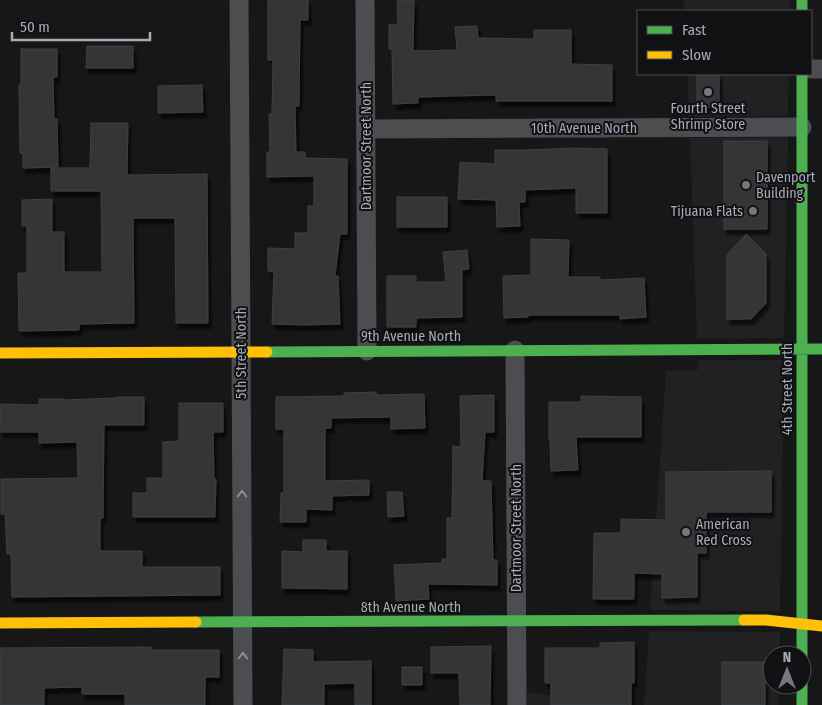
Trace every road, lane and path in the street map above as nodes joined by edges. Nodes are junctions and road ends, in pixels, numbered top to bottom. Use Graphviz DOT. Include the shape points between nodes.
graph roads {
  1 [pos="239,0"];
  2 [pos="365,0"];
  3 [pos="802,75"];
  4 [pos="802,127"];
  5 [pos="366,129"];
  6 [pos="802,349"];
  7 [pos="822,349"];
  8 [pos="515,350"];
  9 [pos="367,351"];
  10 [pos="241,352"];
  11 [pos="0,353"];
  12 [pos="243,621"];
  13 [pos="517,621"];
  14 [pos="0,623"];
  15 [pos="803,623"];
  16 [pos="822,626"];
  17 [pos="243,705"];
  18 [pos="517,705"];
  19 [pos="802,705"];
  1 -- 10 [label="street, 5th Street North"];
  2 -- 5 [label="street, Dartmoor Street North"];
  3 -- 4 [label="street, 4th Street North"];
  4 -- 5 [label="street, 10th Avenue North"];
  4 -- 6 [label="street, 4th Street North"];
  5 -- 9 [label="street, Dartmoor Street North"];
  6 -- 7 [label="street, 9th Avenue North"];
  6 -- 8 [label="street, 9th Avenue North"];
  6 -- 15 [label="street, 4th Street North"];
  8 -- 9 [label="street, 9th Avenue North"];
  8 -- 13 [label="street, Dartmoor Street North"];
  9 -- 10 [label="street, 9th Avenue North"];
  10 -- 11 [label="street, 9th Avenue North"];
  12 -- 10 [label="street, 5th Street North, one-way"];
  12 -- 13 [label="street, 8th Avenue North"];
  12 -- 14 [label="street, 8th Avenue North"];
  17 -- 12 [label="street, 5th Street North, one-way"];
  13 -- 15 [label="street, 8th Avenue North" via="766,620"];
  13 -- 18 [label="street, Dartmoor Street North"];
  15 -- 16 [label="street, 8th Avenue North"];
  15 -- 19 [label="street, 4th Street North"];
}
